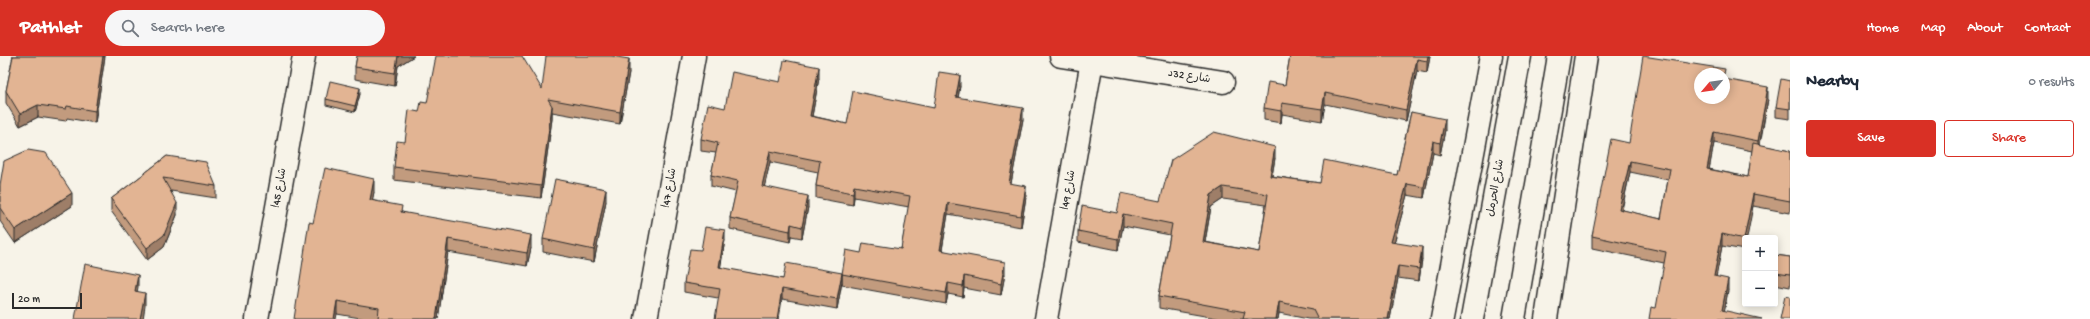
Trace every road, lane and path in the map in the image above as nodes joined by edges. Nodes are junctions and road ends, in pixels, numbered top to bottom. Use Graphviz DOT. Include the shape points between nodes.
graph roads {
  1 [pos="304,56"];
  2 [pos="694,56"];
  3 [pos="1061,56"];
  4 [pos="1491,56"];
  5 [pos="1520,56"];
  6 [pos="1559,56"];
  7 [pos="1586,56"];
  8 [pos="1092,61"];
  9 [pos="1223,82"];
  10 [pos="1557,245"];
  11 [pos="1521,283"];
  12 [pos="257,319"];
  13 [pos="646,319"];
  14 [pos="1046,319"];
  15 [pos="1442,319"];
  16 [pos="1472,319"];
  17 [pos="1514,319"];
  18 [pos="1546,319"];
  1 -- 12 [label="street, شارع 45ا"];
  2 -- 13 [label="street, شارع 47ا"];
  3 -- 8 [label="street, شارع 32د"];
  4 -- 15 [label="street"];
  5 -- 16 [label="street, شارع الحرمل"];
  6 -- 11 [label="street"];
  7 -- 10 [label="street"];
  8 -- 9 [label="street, شارع 32د"];
  8 -- 14 [label="street, شارع 49ا"];
  10 -- 11 [label="street"];
  10 -- 18 [label="street"];
  11 -- 17 [label="street"];
}
